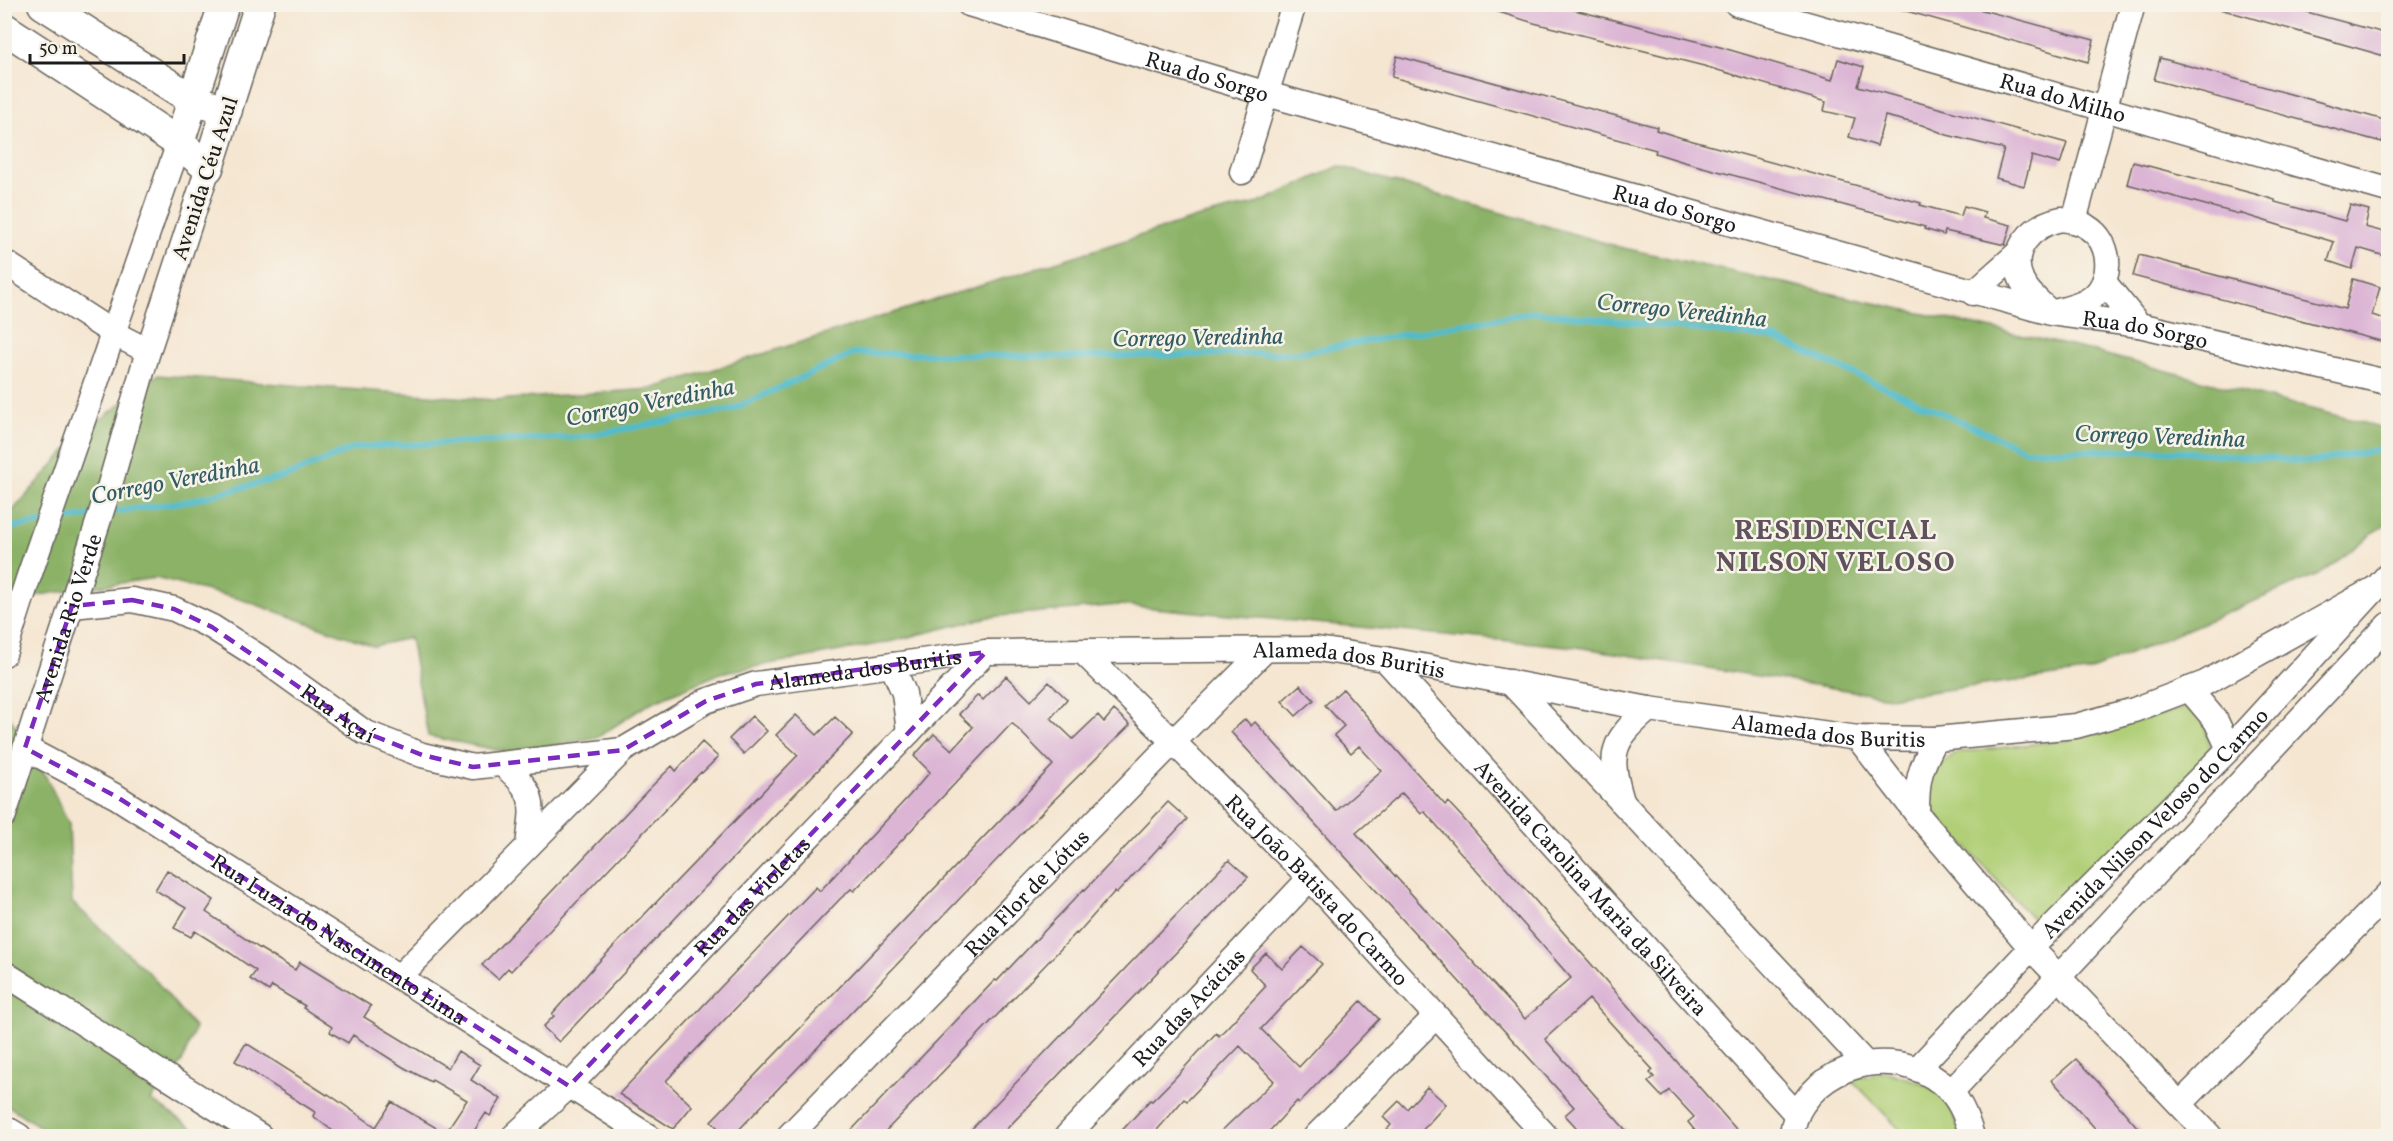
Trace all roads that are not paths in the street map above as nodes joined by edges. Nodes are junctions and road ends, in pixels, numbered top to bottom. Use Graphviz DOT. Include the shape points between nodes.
graph roads {
  1 [pos="43,4"];
  2 [pos="224,4"];
  3 [pos="260,4"];
  4 [pos="969,4"];
  5 [pos="1294,4"];
  6 [pos="1737,4"];
  7 [pos="2133,4"];
  8 [pos="4,28"];
  9 [pos="1267,94"];
  10 [pos="193,99"];
  11 [pos="227,110"];
  12 [pos="2104,110"];
  13 [pos="179,143"];
  14 [pos="208,168"];
  15 [pos="1242,172"];
  16 [pos="2388,190"];
  17 [pos="2074,220"];
  18 [pos="2019,252"];
  19 [pos="4,262"];
  20 [pos="2103,282"];
  21 [pos="1973,292"];
  22 [pos="2051,313"];
  23 [pos="2139,325"];
  24 [pos="113,333"];
  25 [pos="148,351"];
  26 [pos="2388,380"];
  27 [pos="2381,582"];
  28 [pos="72,606"];
  29 [pos="2388,625"];
  30 [pos="1265,650"];
  31 [pos="986,652"];
  32 [pos="1083,652"];
  33 [pos="4,654"];
  34 [pos="1385,659"];
  35 [pos="892,665"];
  36 [pos="1510,682"];
  37 [pos="2189,689"];
  38 [pos="1649,709"];
  39 [pos="909,732"];
  40 [pos="1858,738"];
  41 [pos="1936,739"];
  42 [pos="1173,742"];
  43 [pos="25,747"];
  44 [pos="2229,749"];
  45 [pos="623,750"];
  46 [pos="502,764"];
  47 [pos="1623,804"];
  48 [pos="1917,814"];
  49 [pos="4,815"];
  50 [pos="528,846"];
  51 [pos="1310,878"];
  52 [pos="2388,894"];
  53 [pos="2031,948"];
  54 [pos="4,973"];
  55 [pos="399,977"];
  56 [pos="2058,979"];
  57 [pos="1436,1016"];
  58 [pos="1865,1063"];
  59 [pos="1917,1068"];
  60 [pos="569,1086"];
  61 [pos="1951,1092"];
  62 [pos="2180,1104"];
  63 [pos="1794,1126"];
  64 [pos="4,1127"];
  65 [pos="19,1137"];
  66 [pos="260,1137"];
  67 [pos="514,1137"];
  68 [pos="648,1137"];
  69 [pos="789,1137"];
  70 [pos="1067,1137"];
  71 [pos="1316,1137"];
  72 [pos="1546,1137"];
  73 [pos="1972,1137"];
  74 [pos="2210,1137"];
  1 -- 10 [label="street"];
  2 -- 10 [label="street, Avenida Céu Azul"];
  3 -- 11 [label="street, Avenida Céu Azul"];
  4 -- 9 [label="street, Rua do Sorgo"];
  5 -- 9 [label="street"];
  6 -- 12 [label="street, Rua do Milho"];
  7 -- 12 [label="street"];
  8 -- 13 [label="street"];
  9 -- 15 [label="street"];
  9 -- 21 [label="street, Rua do Sorgo"];
  10 -- 11 [label="street"];
  10 -- 13 [label="street, Avenida Céu Azul"];
  11 -- 14 [label="street, Avenida Céu Azul"];
  12 -- 16 [label="street, Rua do Milho"];
  12 -- 17 [label="street"];
  13 -- 14 [label="street"];
  13 -- 24 [label="street, Avenida Céu Azul"];
  14 -- 25 [label="street, Avenida Céu Azul"];
  17 -- 18 [label="street" via="2061,219 2034,228"];
  17 -- 20 [label="street" via="2100,238 2108,267"];
  18 -- 21 [label="street"];
  18 -- 22 [label="street" via="2021,280"];
  19 -- 24 [label="street"];
  20 -- 22 [label="street" via="2095,295 2082,304"];
  20 -- 23 [label="street"];
  21 -- 22 [label="street, Rua do Sorgo"];
  22 -- 23 [label="street, Rua do Sorgo"];
  23 -- 26 [label="street, Rua do Sorgo"];
  24 -- 25 [label="street"];
  24 -- 33 [label="street"];
  25 -- 28 [label="street, Avenida Rio Verde"];
  27 -- 37 [label="street, Alameda dos Buritis"];
  27 -- 44 [label="street, Avenida Nilson Veloso do Carmo"];
  28 -- 43 [label="street, Avenida Rio Verde"];
  28 -- 46 [label="street, Rua Açaí" via="132,600 174,609 212,627 267,662 364,732 422,755 473,767"];
  29 -- 56 [label="street, Avenida Nilson Veloso do Carmo"];
  30 -- 32 [label="street, Alameda dos Buritis"];
  30 -- 34 [label="street, Alameda dos Buritis" via="1317,649"];
  30 -- 42 [label="street, Rua Flor de Lótus"];
  31 -- 32 [label="street, Alameda dos Buritis"];
  31 -- 35 [label="street, Alameda dos Buritis"];
  31 -- 39 [label="street, Rua das Violetas"];
  32 -- 42 [label="street, Rua João Batista do Carmo"];
  34 -- 36 [label="street, Alameda dos Buritis"];
  34 -- 63 [label="street, Avenida Carolina Maria da Silveira"];
  35 -- 39 [label="street" via="904,693"];
  35 -- 45 [label="street, Alameda dos Buritis" via="756,684 706,701"];
  36 -- 38 [label="street, Alameda dos Buritis"];
  36 -- 47 [label="street"];
  37 -- 41 [label="street, Alameda dos Buritis" via="2076,726"];
  37 -- 44 [label="street" via="2216,721"];
  38 -- 40 [label="street, Alameda dos Buritis"];
  38 -- 47 [label="street" via="1618,739 1614,754"];
  39 -- 60 [label="street, Rua das Violetas"];
  40 -- 41 [label="street, Alameda dos Buritis"];
  40 -- 48 [label="street"];
  41 -- 48 [label="street" via="1922,765"];
  42 -- 51 [label="street, Rua João Batista do Carmo"];
  42 -- 69 [label="street, Rua Flor de Lótus"];
  43 -- 49 [label="street, Avenida Rio Verde"];
  43 -- 55 [label="street, Rua Luzia do Nascimento Lima" via="117,797"];
  44 -- 53 [label="street, Avenida Nilson Veloso do Carmo"];
  45 -- 46 [label="street, Rua Açaí"];
  45 -- 50 [label="street, Alameda dos Buritis"];
  46 -- 50 [label="street" via="521,780 532,803"];
  47 -- 58 [label="street"];
  48 -- 53 [label="street"];
  50 -- 55 [label="street, Alameda dos Buritis"];
  51 -- 57 [label="street, Rua João Batista do Carmo"];
  51 -- 70 [label="street, Rua das Acácias"];
  52 -- 62 [label="street"];
  53 -- 56 [label="street"];
  53 -- 59 [label="street, Avenida Nilson Veloso do Carmo"];
  54 -- 66 [label="street"];
  55 -- 60 [label="street, Rua Luzia do Nascimento Lima"];
  56 -- 61 [label="street, Avenida Nilson Veloso do Carmo"];
  56 -- 62 [label="street"];
  57 -- 71 [label="street"];
  57 -- 72 [label="street, Rua João Batista do Carmo"];
  58 -- 59 [label="street" via="1892,1062"];
  58 -- 63 [label="street" via="1838,1072 1814,1090"];
  59 -- 61 [label="street"];
  60 -- 67 [label="street, Rua das Violetas"];
  60 -- 68 [label="street, Rua Luzia do Nascimento Lima"];
  61 -- 73 [label="street" via="1966,1116"];
  62 -- 74 [label="street"];
  64 -- 65 [label="street"];
}
